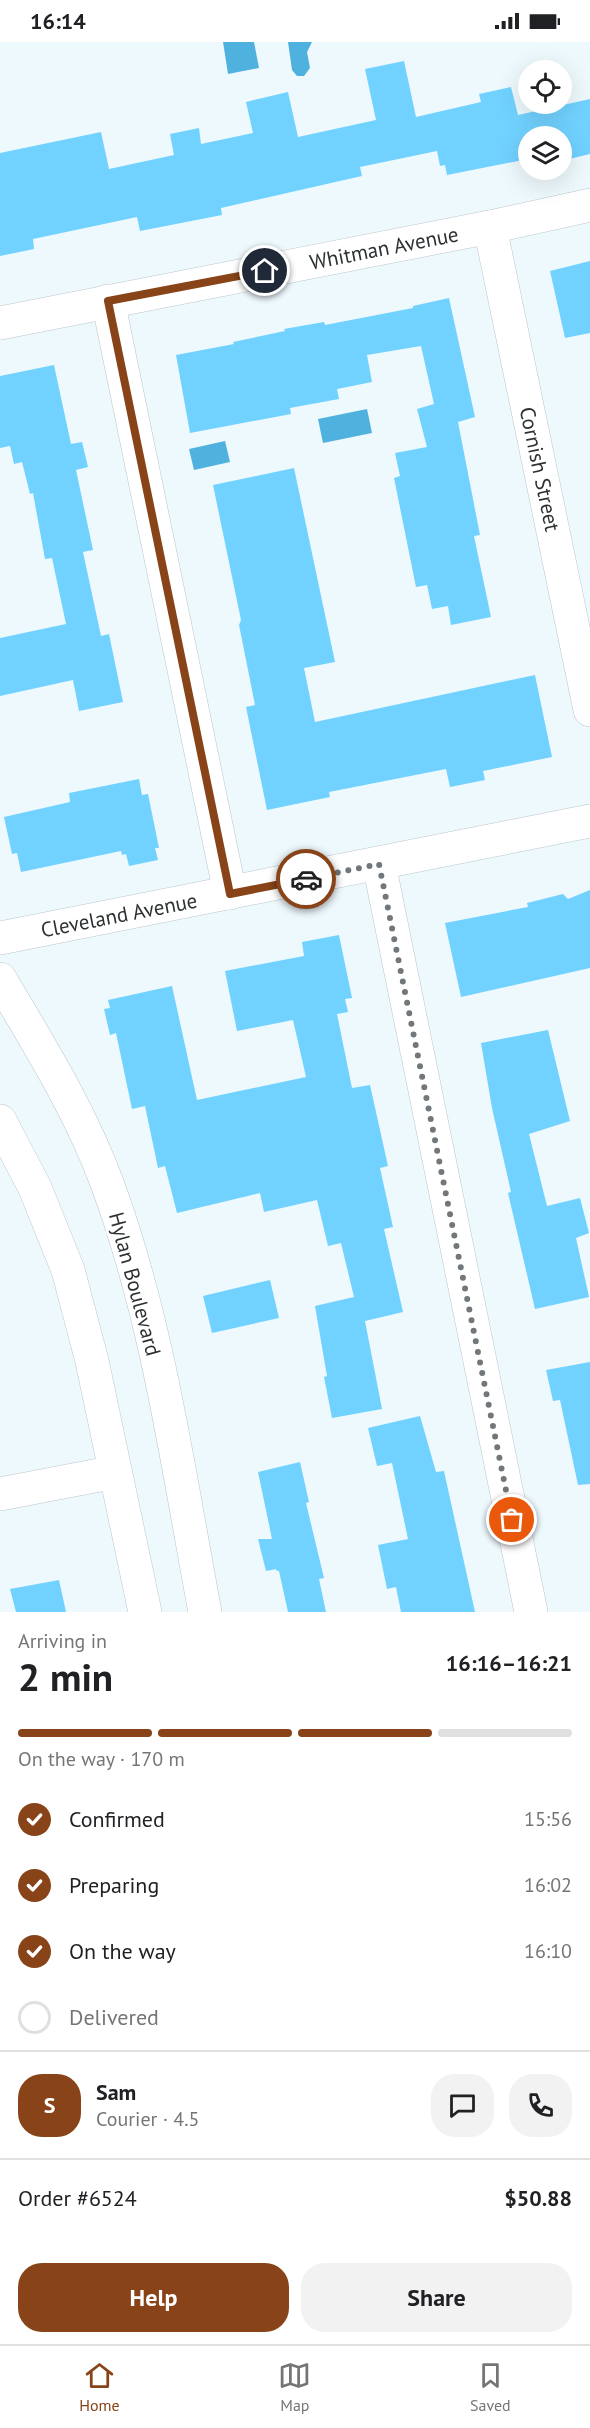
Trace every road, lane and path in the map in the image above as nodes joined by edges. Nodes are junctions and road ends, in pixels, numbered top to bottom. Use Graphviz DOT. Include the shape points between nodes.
graph roads {
  1 [pos="590,205"];
  2 [pos="490,228"];
  3 [pos="108,301"];
  4 [pos="0,323"];
  5 [pos="590,710"];
  6 [pos="590,820"];
  7 [pos="379,864"];
  8 [pos="230,894"];
  9 [pos="0,938"];
  10 [pos="0,979"];
  11 [pos="0,1121"];
  12 [pos="115,1472"];
  13 [pos="0,1494"];
  14 [pos="145,1612"];
  15 [pos="205,1612"];
  16 [pos="531,1612"];
  1 -- 2 [label="street, Whitman Avenue"];
  2 -- 3 [label="street, Whitman Avenue"];
  2 -- 5 [label="street, Cornish Street"];
  3 -- 4 [label="street, Whitman Avenue"];
  3 -- 8 [label="street"];
  6 -- 7 [label="street, Cleveland Avenue"];
  7 -- 8 [label="street, Cleveland Avenue"];
  7 -- 16 [label="street"];
  8 -- 9 [label="street, Cleveland Avenue"];
  10 -- 15 [label="street, Hylan Boulevard" via="63,1086 120,1222 149,1327"];
  11 -- 12 [label="street" via="35,1188 68,1270"];
  12 -- 13 [label="street"];
  12 -- 14 [label="street"];
}
